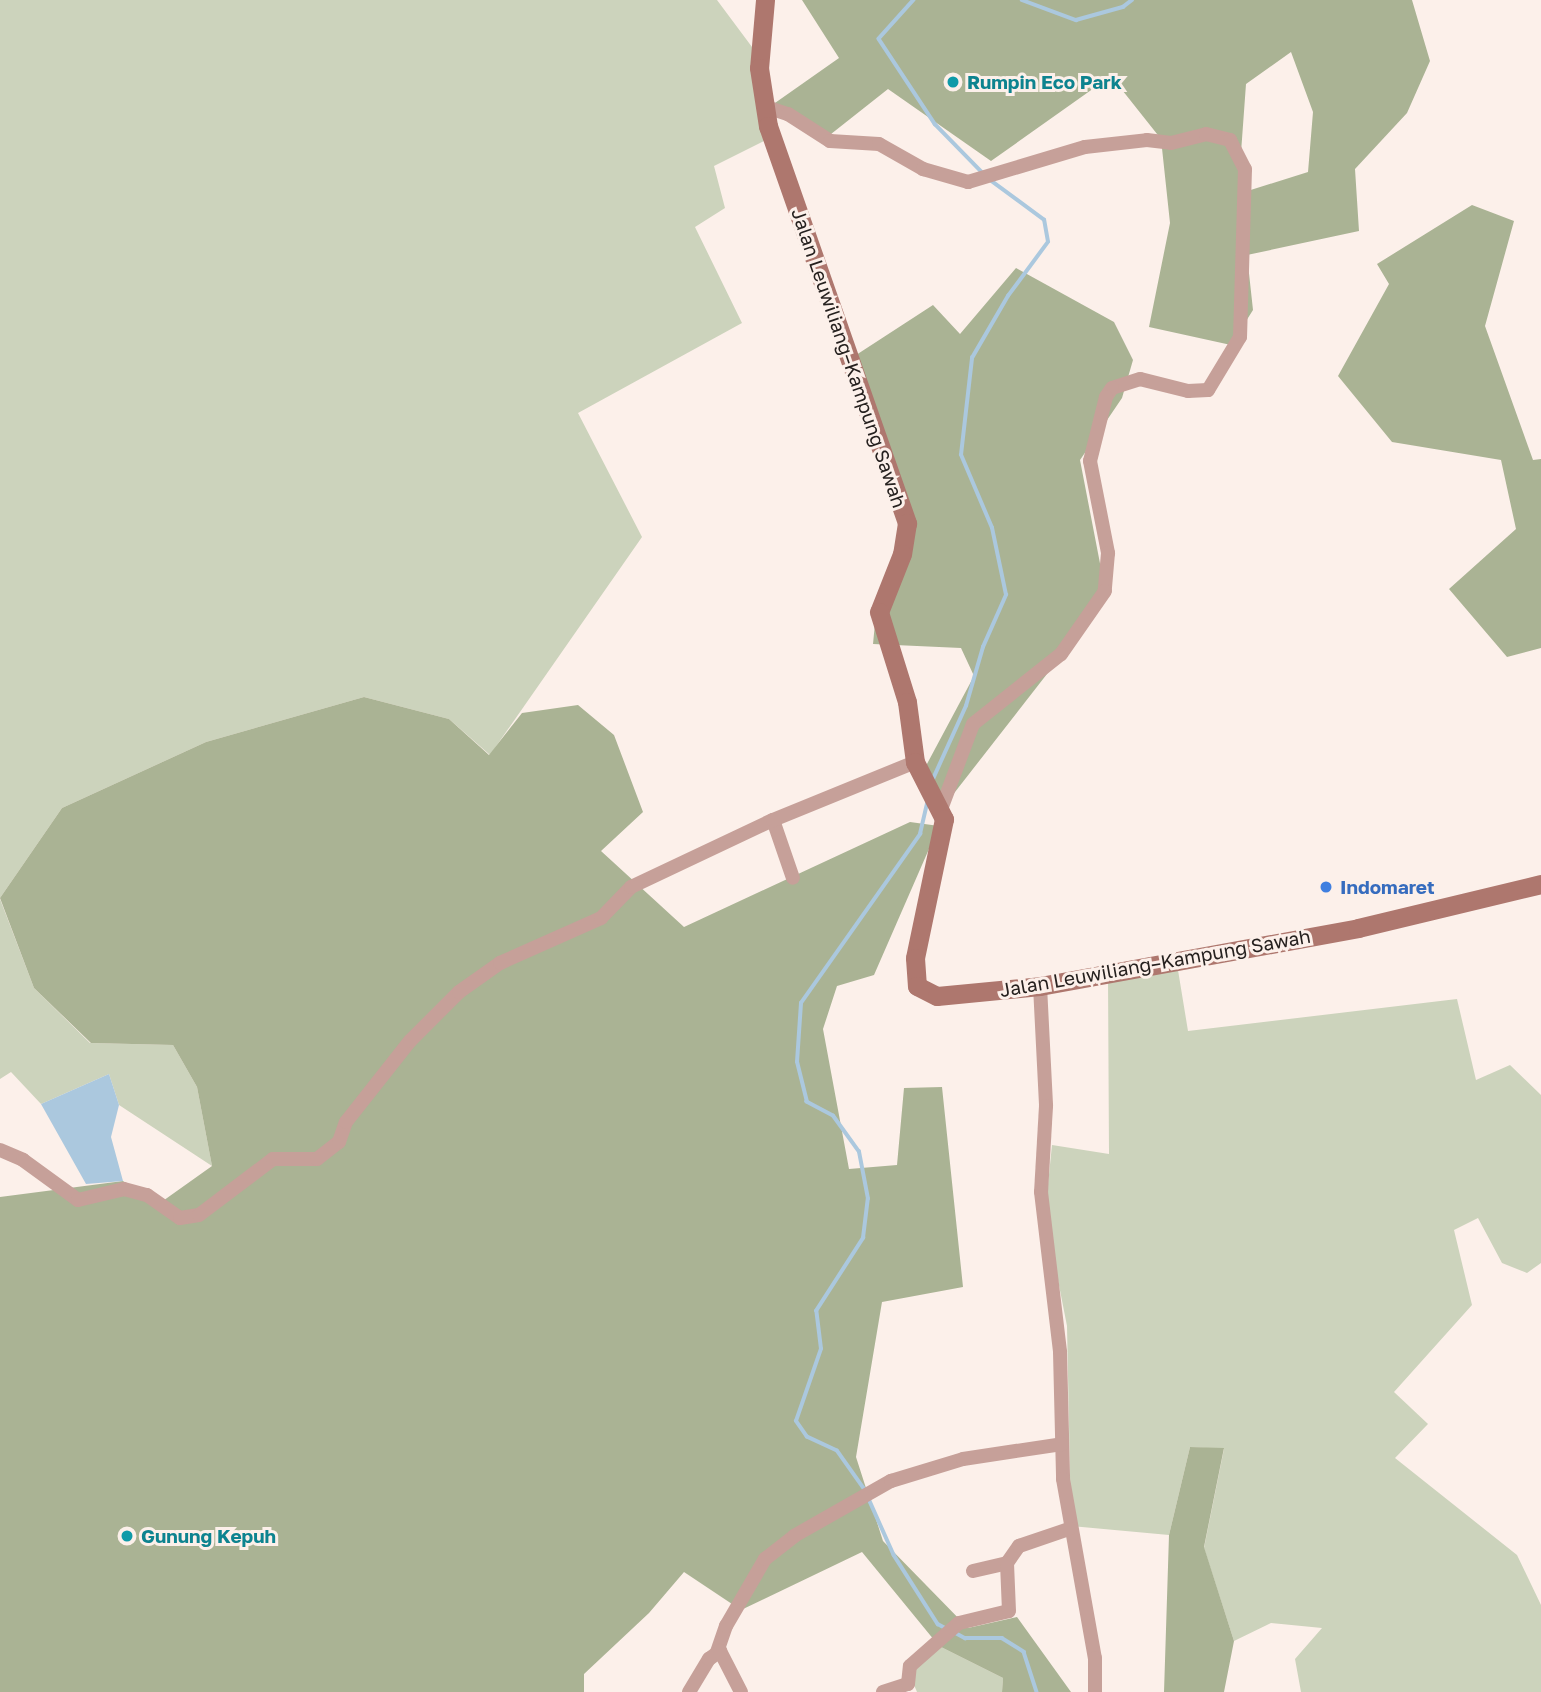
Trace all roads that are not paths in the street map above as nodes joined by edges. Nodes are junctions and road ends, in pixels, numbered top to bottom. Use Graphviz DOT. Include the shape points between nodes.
graph roads {
  1 [pos="765,0"];
  2 [pos="763,106"];
  3 [pos="919,771"];
  4 [pos="939,806"];
  5 [pos="773,820"];
  6 [pos="793,878"];
  7 [pos="1541,884"];
  8 [pos="1040,986"];
  9 [pos="0,1150"];
  10 [pos="1062,1444"];
  11 [pos="1069,1530"];
  12 [pos="1007,1563"];
  13 [pos="973,1571"];
  14 [pos="717,1652"];
  15 [pos="689,1692"];
  16 [pos="741,1692"];
  17 [pos="883,1692"];
  18 [pos="1095,1692"];
  1 -- 2 [label="main road, Jalan Leuwiliang–Kampung Sawah" via="759,68"];
  2 -- 3 [label="main road, Jalan Leuwiliang–Kampung Sawah" via="907,523 902,554 879,612 907,702"];
  2 -- 4 [label="street" via="789,114 830,141 879,144 923,169 980,181 1086,147 1147,140 1171,143 1206,134 1230,140 1245,169 1240,337 1208,390 1188,391 1140,379 1122,382 1106,397 1090,461 1108,553 1105,591 1061,654 973,724"];
  3 -- 4 [label="main road, Jalan Leuwiliang–Kampung Sawah"];
  3 -- 5 [label="street"];
  4 -- 8 [label="main road, Jalan Leuwiliang–Kampung Sawah" via="944,830 915,958 917,986 937,996"];
  5 -- 6 [label="street"];
  5 -- 9 [label="street" via="631,887 601,918 500,963 459,992 410,1041 346,1122 339,1142 317,1158 273,1159 199,1215 180,1218 147,1195 124,1189 78,1200 23,1160"];
  7 -- 8 [label="main road, Jalan Leuwiliang–Kampung Sawah" via="1358,928"];
  8 -- 10 [label="street" via="1046,1106 1041,1192 1060,1352"];
  10 -- 11 [label="street"];
  10 -- 14 [label="street" via="935,1466 855,1500 765,1559 726,1626"];
  11 -- 12 [label="street" via="1019,1546"];
  11 -- 18 [label="street" via="1095,1658"];
  12 -- 13 [label="street"];
  12 -- 17 [label="street" via="1009,1611 959,1622 910,1666 908,1684"];
  14 -- 15 [label="street"];
  14 -- 16 [label="street" via="725,1655"];
}
